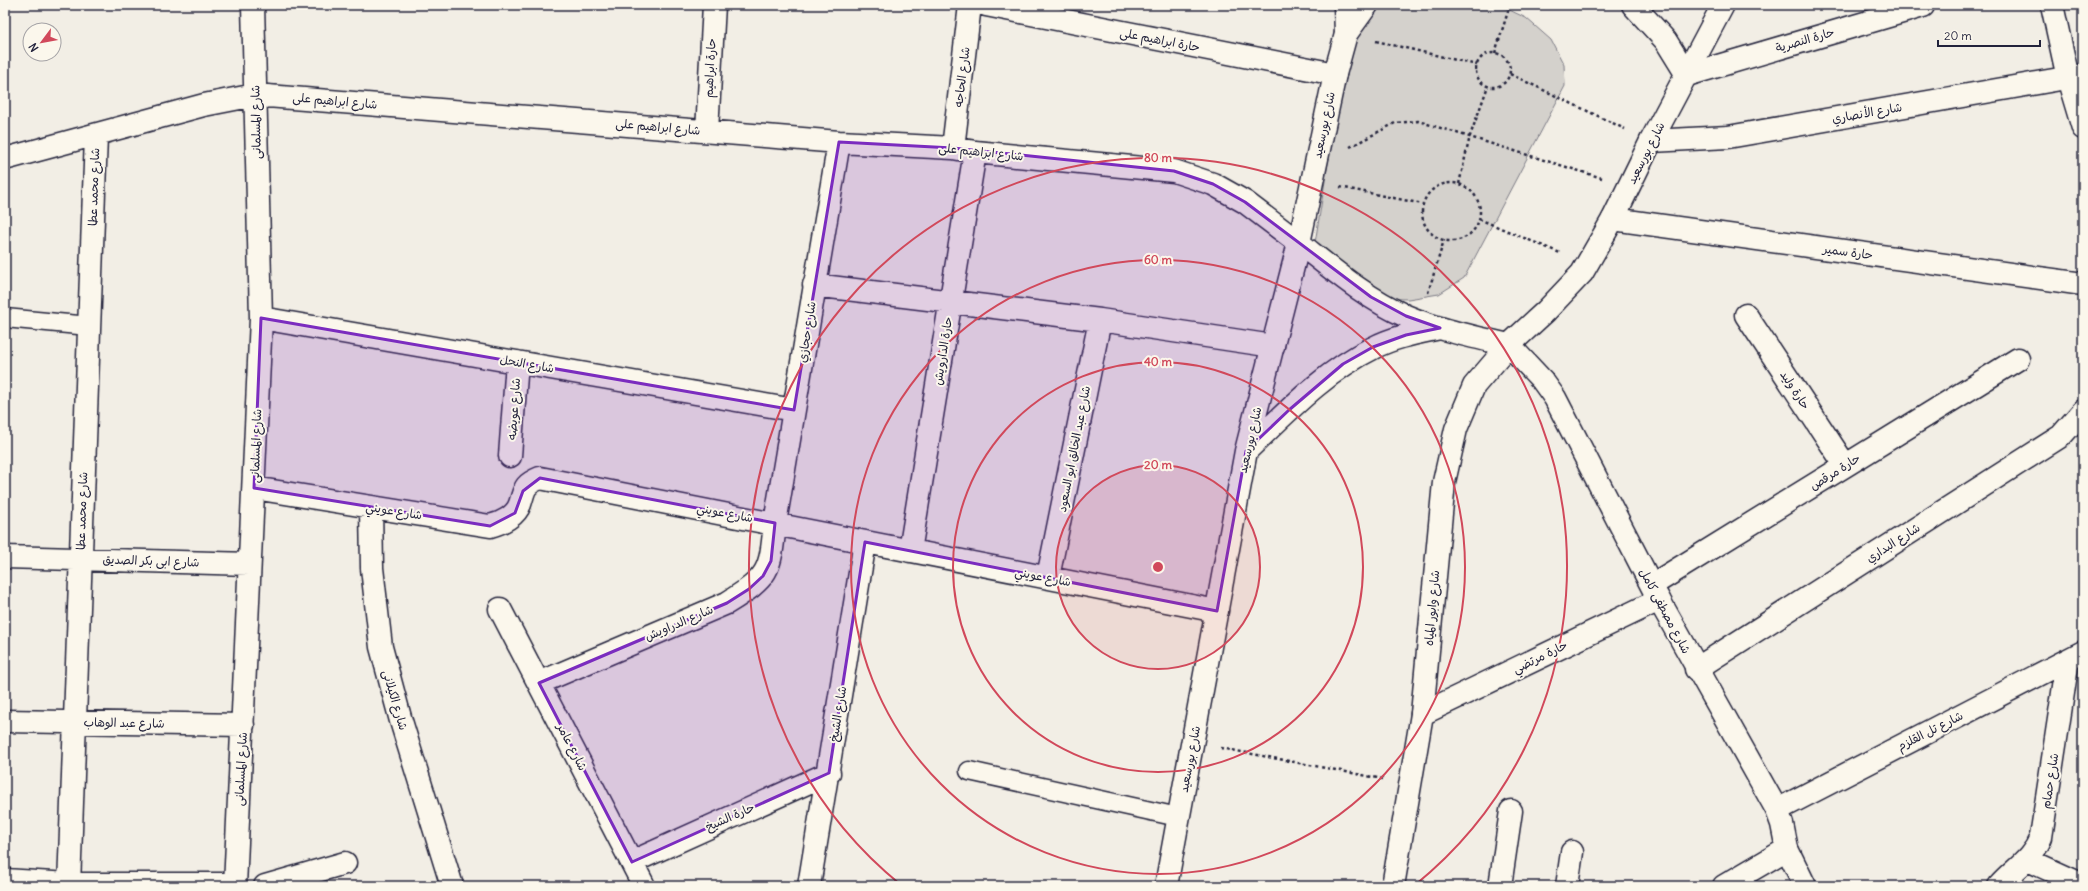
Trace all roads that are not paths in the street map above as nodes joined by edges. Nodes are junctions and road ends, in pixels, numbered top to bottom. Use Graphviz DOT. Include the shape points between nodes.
graph roads {
  1 [pos="253,5"];
  2 [pos="714,5"];
  3 [pos="970,5"];
  4 [pos="986,5"];
  5 [pos="1345,5"];
  6 [pos="1367,5"];
  7 [pos="1633,5"];
  8 [pos="1723,5"];
  9 [pos="2052,5"];
  10 [pos="1923,6"];
  11 [pos="1346,34"];
  12 [pos="1335,74"];
  13 [pos="1687,75"];
  14 [pos="2075,76"];
  15 [pos="255,95"];
  16 [pos="2083,128"];
  17 [pos="707,131"];
  18 [pos="96,136"];
  19 [pos="1650,141"];
  20 [pos="839,142"];
  21 [pos="954,148"];
  22 [pos="974,152"];
  23 [pos="5,159"];
  24 [pos="1613,219"];
  25 [pos="1299,243"];
  26 [pos="2083,284"];
  27 [pos="814,285"];
  28 [pos="951,302"];
  29 [pos="1746,315"];
  30 [pos="5,318"];
  31 [pos="261,318"];
  32 [pos="1100,320"];
  33 [pos="89,326"];
  34 [pos="1440,328"];
  35 [pos="1509,345"];
  36 [pos="1273,346"];
  37 [pos="2018,359"];
  38 [pos="517,362"];
  39 [pos="794,410"];
  40 [pos="2083,411"];
  41 [pos="1246,451"];
  42 [pos="510,456"];
  43 [pos="1845,465"];
  44 [pos="254,488"];
  45 [pos="371,507"];
  46 [pos="775,523"];
  47 [pos="865,542"];
  48 [pos="910,551"];
  49 [pos="5,557"];
  50 [pos="80,559"];
  51 [pos="249,564"];
  52 [pos="1048,578"];
  53 [pos="1655,592"];
  54 [pos="500,609"];
  55 [pos="1217,611"];
  56 [pos="2076,656"];
  57 [pos="1696,668"];
  58 [pos="539,683"];
  59 [pos="1422,714"];
  60 [pos="5,721"];
  61 [pos="75,722"];
  62 [pos="243,725"];
  63 [pos="969,771"];
  64 [pos="829,773"];
  65 [pos="1776,810"];
  66 [pos="1511,811"];
  67 [pos="1178,817"];
  68 [pos="1787,849"];
  69 [pos="1572,852"];
  70 [pos="2028,860"];
  71 [pos="632,862"];
  72 [pos="345,863"];
  73 [pos="5,880"];
  74 [pos="69,885"];
  75 [pos="235,885"];
  76 [pos="2083,885"];
  77 [pos="265,886"];
  78 [pos="452,886"];
  79 [pos="644,886"];
  80 [pos="809,886"];
  81 [pos="1166,886"];
  82 [pos="1393,886"];
  83 [pos="1500,886"];
  84 [pos="1568,886"];
  85 [pos="1724,886"];
  86 [pos="1805,886"];
  87 [pos="1999,886"];
  1 -- 15 [label="street, شارع المسلمانى"];
  2 -- 17 [label="street, حارة ابراهيم"];
  3 -- 21 [label="street, شارع الحاجه"];
  4 -- 12 [label="street, حارة ابراهيم على"];
  5 -- 11 [label="street"];
  6 -- 11 [label="street, شارع بورسعيد"];
  7 -- 13 [label="street" via="1666,41"];
  8 -- 13 [label="street, شارع بورسعيد"];
  9 -- 14 [label="street"];
  10 -- 13 [label="street, حارة النصرية"];
  11 -- 12 [label="street, شارع بورسعيد"];
  12 -- 25 [label="street, شارع بورسعيد"];
  13 -- 19 [label="street, شارع بورسعيد"];
  14 -- 16 [label="street"];
  14 -- 19 [label="street, شارع الأنصاري" via="1728,138"];
  15 -- 17 [label="street, شارع ابراهيم على"];
  15 -- 18 [label="street, شارع ابراهيم على" via="204,105"];
  15 -- 31 [label="street, شارع المسلمانى"];
  17 -- 20 [label="street, شارع ابراهيم على"];
  18 -- 23 [label="street, شارع ابراهيم على"];
  18 -- 33 [label="street, شارع محمد عطا"];
  19 -- 24 [label="street, شارع بورسعيد"];
  20 -- 21 [label="street, شارع ابراهيم على"];
  20 -- 27 [label="street, شارع حجازي"];
  21 -- 22 [label="street, شارع ابراهيم على"];
  22 -- 25 [label="street, شارع ابراهيم على" via="1174,171 1213,184 1245,202"];
  22 -- 28 [label="street, حارة الدارويش"];
  24 -- 26 [label="street, حارة سمير"];
  24 -- 35 [label="street, شارع بورسعيد" via="1582,272 1546,311"];
  25 -- 34 [label="street, شارع ابراهيم على" via="1371,297 1406,316"];
  25 -- 36 [label="street, شارع بورسعيد"];
  27 -- 28 [label="street"];
  27 -- 39 [label="street, شارع حجازي"];
  28 -- 32 [label="street"];
  28 -- 48 [label="street, حارة الدارويش"];
  29 -- 43 [label="street, حارة وليد"];
  30 -- 33 [label="lane"];
  31 -- 38 [label="street, شارع النحل"];
  31 -- 44 [label="street, شارع المسلمانى"];
  32 -- 36 [label="street"];
  32 -- 52 [label="street, شارع عبد الخالق ابو السعود"];
  33 -- 50 [label="street, شارع محمد عطا"];
  34 -- 35 [label="street, شارع ابراهيم على"];
  34 -- 41 [label="street" via="1374,347 1343,364"];
  35 -- 53 [label="street, شارع مصطفى كامل" via="1555,398"];
  35 -- 59 [label="street, شارع وابور المياه" via="1474,386 1456,429 1444,482"];
  36 -- 41 [label="street, شارع بورسعيد"];
  37 -- 43 [label="street, حارة مرقص"];
  38 -- 39 [label="street, شارع النحل"];
  38 -- 42 [label="street, شارع عويضه"];
  39 -- 46 [label="street, شارع حجازي"];
  40 -- 57 [label="street, شارع البداري" via="2061,436"];
  41 -- 55 [label="street, شارع بورسعيد"];
  43 -- 53 [label="street, حارة مرقص"];
  44 -- 45 [label="street, شارع عويني"];
  44 -- 51 [label="street, شارع المسلمانى"];
  45 -- 46 [label="street, شارع عويني" via="490,526 514,513 520,505 523,490 540,478"];
  45 -- 78 [label="street, شارع الكيلانى" via="372,568 380,647"];
  46 -- 47 [label="street, شارع عويني"];
  46 -- 58 [label="street, شارع الدراويش" via="771,561 763,576 749,589 727,603"];
  47 -- 48 [label="street, شارع عويني"];
  47 -- 64 [label="street, شارع الشيخ"];
  48 -- 52 [label="street, شارع عويني"];
  49 -- 50 [label="street, شارع ابى بكر الصديق"];
  50 -- 51 [label="street, شارع ابى بكر الصديق"];
  50 -- 61 [label="street, شارع محمد عطا"];
  51 -- 62 [label="street, شارع المسلمانى"];
  52 -- 55 [label="street, شارع عويني"];
  53 -- 57 [label="street, شارع مصطفى كامل"];
  53 -- 59 [label="street, حارة مرتضي"];
  54 -- 58 [label="street, شارع عامر"];
  55 -- 67 [label="street, شارع بورسعيد"];
  56 -- 65 [label="street, شارع تل القلزم"];
  56 -- 70 [label="street, شارع حمام" via="2041,837"];
  57 -- 65 [label="street, شارع مصطفى كامل"];
  58 -- 71 [label="street, شارع عامر"];
  59 -- 82 [label="street, شارع وابور المياه"];
  60 -- 61 [label="street, شارع عبد الوهاب"];
  61 -- 62 [label="street, شارع عبد الوهاب"];
  61 -- 74 [label="street, شارع محمد عطا"];
  62 -- 75 [label="street, شارع المسلمانى"];
  63 -- 67 [label="lane"];
  64 -- 71 [label="street, حارة الشيخ"];
  64 -- 80 [label="street, شارع الشيخ"];
  65 -- 68 [label="street, شارع مصطفى كامل"];
  66 -- 83 [label="street"];
  67 -- 81 [label="street, شارع بورسعيد"];
  68 -- 85 [label="street"];
  68 -- 86 [label="street, شارع مصطفى كامل"];
  69 -- 84 [label="street"];
  70 -- 76 [label="street"];
  70 -- 87 [label="street, شارع حمام"];
  71 -- 79 [label="street, شارع عامر"];
  72 -- 77 [label="street"];
  73 -- 74 [label="street"];
  74 -- 75 [label="street"];
}
